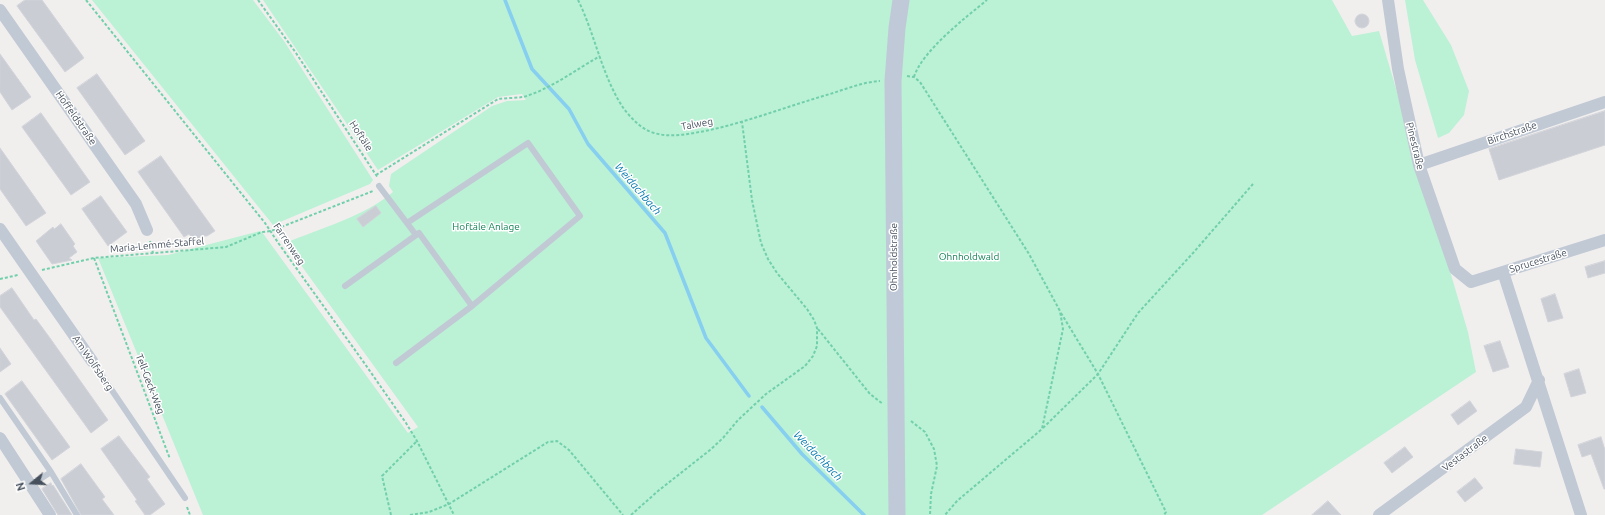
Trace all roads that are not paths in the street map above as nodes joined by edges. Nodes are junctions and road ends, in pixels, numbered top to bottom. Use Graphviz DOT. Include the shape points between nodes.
graph roads {
  1 [pos="901,0"];
  2 [pos="1388,0"];
  3 [pos="0,10"];
  4 [pos="1605,102"];
  5 [pos="1419,165"];
  6 [pos="379,186"];
  7 [pos="407,223"];
  8 [pos="0,229"];
  9 [pos="147,230"];
  10 [pos="416,235"];
  11 [pos="1605,240"];
  12 [pos="1503,272"];
  13 [pos="1471,282"];
  14 [pos="345,286"];
  15 [pos="472,306"];
  16 [pos="92,362"];
  17 [pos="396,363"];
  18 [pos="1539,380"];
  19 [pos="0,398"];
  20 [pos="0,438"];
  21 [pos="51,472"];
  22 [pos="31,485"];
  23 [pos="185,498"];
  24 [pos="50,515"];
  25 [pos="77,515"];
  26 [pos="897,515"];
  27 [pos="1379,515"];
  28 [pos="1581,515"];
  1 -- 26 [label="main road, Ohnholdstraße" via="893,78"];
  2 -- 5 [label="street, Pinestraße" via="1398,69"];
  3 -- 9 [label="street, Hoffeldstraße" via="136,204"];
  4 -- 5 [label="street, Birchstraße"];
  5 -- 13 [label="street, Pinestraße" via="1455,269"];
  6 -- 7 [label="lane"];
  7 -- 10 [label="lane"];
  7 -- 15 [label="lane" via="528,143 580,216"];
  8 -- 16 [label="street, Am Wolfsberg"];
  10 -- 14 [label="lane"];
  10 -- 15 [label="lane" via="419,233"];
  11 -- 12 [label="street, Sprucestraße"];
  12 -- 13 [label="street, Sprucestraße"];
  12 -- 18 [label="street"];
  15 -- 17 [label="lane"];
  16 -- 23 [label="lane, Am Wolfsberg"];
  18 -- 27 [label="street, Vestastraße" via="1526,407"];
  18 -- 28 [label="street"];
  19 -- 21 [label="lane"];
  20 -- 22 [label="street"];
  21 -- 22 [label="lane"];
  21 -- 25 [label="lane"];
  22 -- 24 [label="street"];
}
